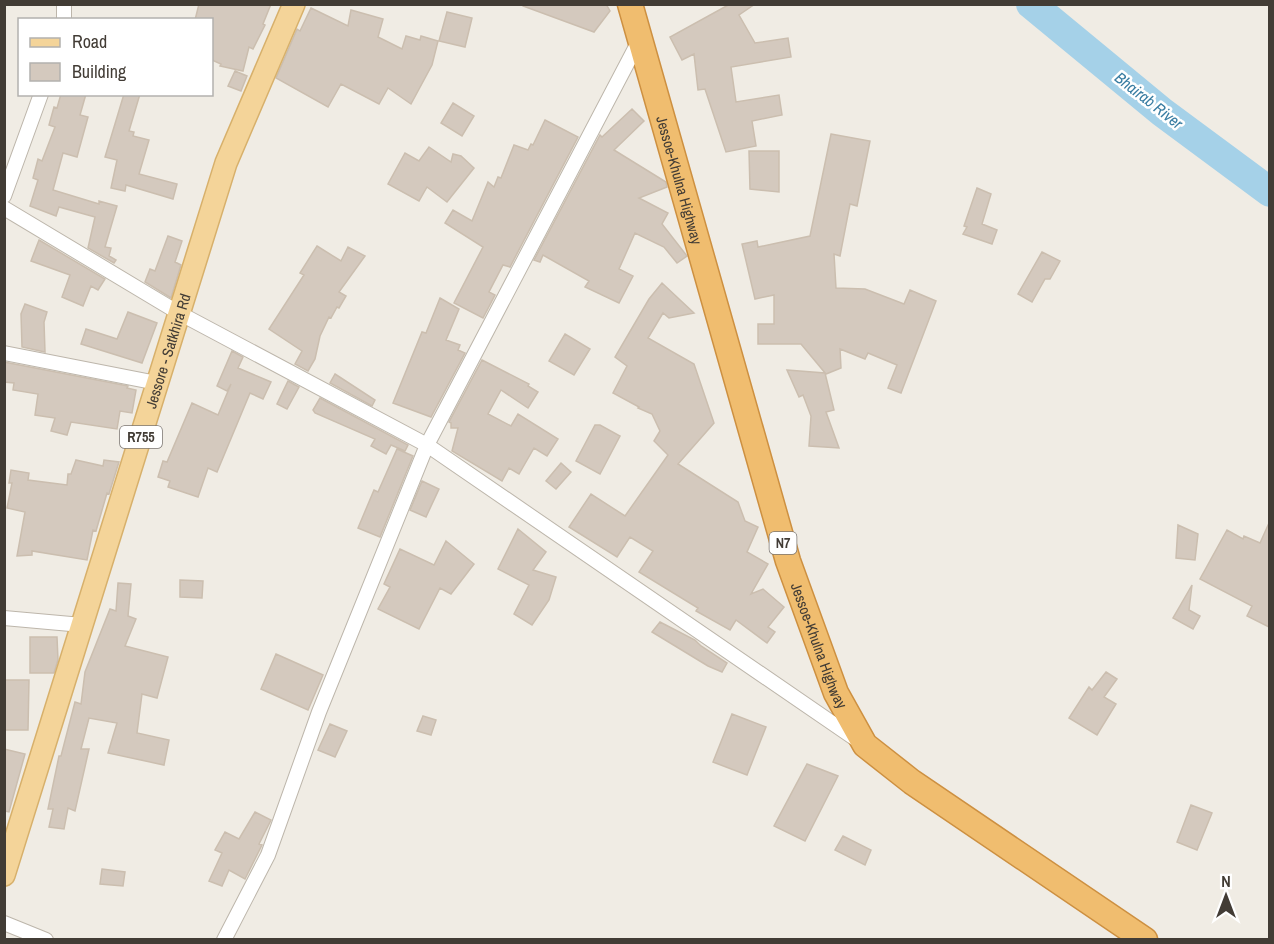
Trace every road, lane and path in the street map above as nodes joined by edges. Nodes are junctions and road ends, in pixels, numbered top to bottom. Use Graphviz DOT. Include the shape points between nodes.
graph roads {
  1 [pos="294,4"];
  2 [pos="630,4"];
  3 [pos="641,38"];
  4 [pos="40,96"];
  5 [pos="4,196"];
  6 [pos="4,208"];
  7 [pos="179,313"];
  8 [pos="4,353"];
  9 [pos="157,383"];
  10 [pos="428,445"];
  11 [pos="4,618"];
  12 [pos="82,625"];
  13 [pos="865,745"];
  14 [pos="4,876"];
  15 [pos="4,923"];
  16 [pos="46,939"];
  17 [pos="224,939"];
  18 [pos="1145,939"];
  1 -- 7 [label="main road, Jessore - Satkhira Rd / R755" via="226,163"];
  2 -- 3 [label="highway, Jessoe-Khulna Highway / N7"];
  3 -- 10 [label="street"];
  3 -- 13 [label="highway, Jessoe-Khulna Highway / N7" via="788,561 836,693"];
  4 -- 5 [label="street"];
  6 -- 7 [label="street"];
  7 -- 9 [label="main road, Jessore - Satkhira Rd / R755"];
  7 -- 10 [label="street"];
  8 -- 9 [label="street"];
  9 -- 12 [label="main road, Jessore - Satkhira Rd / R755"];
  10 -- 13 [label="street"];
  10 -- 17 [label="street" via="319,712 268,855"];
  11 -- 12 [label="street"];
  12 -- 14 [label="main road, Jessore - Satkhira Rd / R755"];
  13 -- 18 [label="highway, Jessoe-Khulna Highway / N7" via="912,782"];
  15 -- 16 [label="street"];
}
